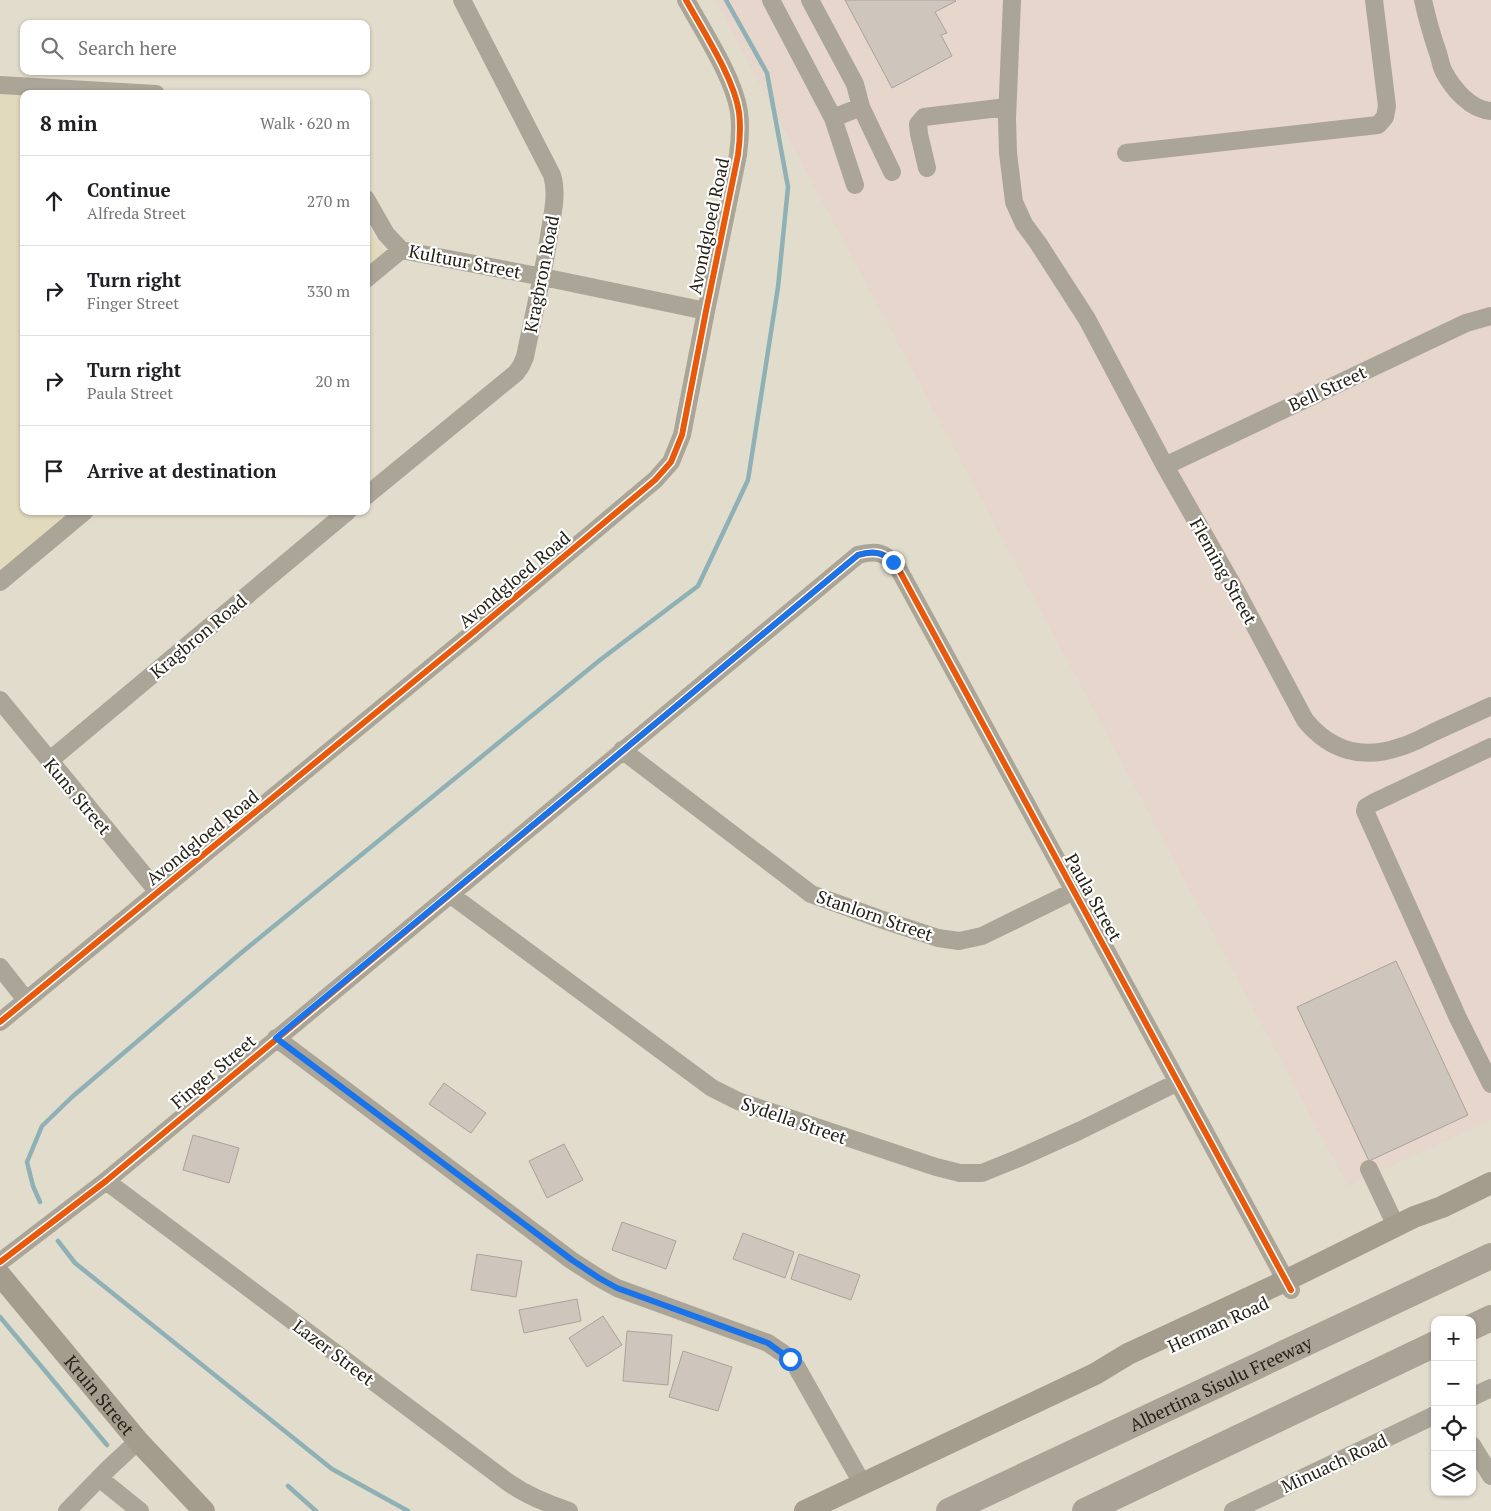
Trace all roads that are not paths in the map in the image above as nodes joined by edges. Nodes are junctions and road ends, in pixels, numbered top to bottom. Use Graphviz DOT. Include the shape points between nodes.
graph roads {
  1 [pos="462,0"];
  2 [pos="686,0"];
  3 [pos="772,0"];
  4 [pos="810,0"];
  5 [pos="1012,0"];
  6 [pos="1374,0"];
  7 [pos="1423,0"];
  8 [pos="0,85"];
  9 [pos="87,90"];
  10 [pos="861,107"];
  11 [pos="1007,107"];
  12 [pos="1491,111"];
  13 [pos="833,118"];
  14 [pos="1126,153"];
  15 [pos="927,168"];
  16 [pos="892,172"];
  17 [pos="855,184"];
  18 [pos="370,206"];
  19 [pos="401,250"];
  20 [pos="370,276"];
  21 [pos="543,276"];
  22 [pos="706,311"];
  23 [pos="1491,316"];
  24 [pos="1165,466"];
  25 [pos="370,493"];
  26 [pos="80,515"];
  27 [pos="343,515"];
  28 [pos="858,555"];
  29 [pos="0,582"];
  30 [pos="0,700"];
  31 [pos="1491,706"];
  32 [pos="1491,747"];
  33 [pos="622,750"];
  34 [pos="49,761"];
  35 [pos="1074,891"];
  36 [pos="158,892"];
  37 [pos="450,895"];
  38 [pos="0,967"];
  39 [pos="26,1000"];
  40 [pos="0,1022"];
  41 [pos="276,1038"];
  42 [pos="1178,1082"];
  43 [pos="1491,1084"];
  44 [pos="1369,1169"];
  45 [pos="106,1181"];
  46 [pos="1491,1183"];
  47 [pos="1442,1208"];
  48 [pos="1396,1226"];
  49 [pos="1491,1256"];
  50 [pos="0,1262"];
  51 [pos="0,1275"];
  52 [pos="1288,1286"];
  53 [pos="1491,1318"];
  54 [pos="1476,1325"];
  55 [pos="1431,1346"];
  56 [pos="1491,1388"];
  57 [pos="1476,1395"];
  58 [pos="1431,1417"];
  59 [pos="138,1441"];
  60 [pos="1476,1451"];
  61 [pos="1491,1476"];
  62 [pos="99,1478"];
  63 [pos="862,1483"];
  64 [pos="67,1511"];
  65 [pos="140,1511"];
  66 [pos="204,1511"];
  67 [pos="569,1511"];
  68 [pos="805,1511"];
  69 [pos="950,1511"];
  70 [pos="1085,1511"];
  71 [pos="1233,1511"];
  1 -- 21 [label="street, Kragbron Road" via="552,175 555,198"];
  2 -- 22 [label="street, Avondgloed Road" via="731,86 739,111 741,132"];
  3 -- 13 [label="street"];
  4 -- 10 [label="street" via="856,84"];
  5 -- 11 [label="street, Fleming Street"];
  6 -- 14 [label="street" via="1387,106 1385,118 1378,125"];
  7 -- 12 [label="street" via="1443,72 1474,106"];
  8 -- 9 [label="street"];
  10 -- 13 [label="street"];
  10 -- 16 [label="street"];
  11 -- 15 [label="street" via="924,117 918,124"];
  11 -- 24 [label="street, Fleming Street" via="1014,202 1024,224 1087,319"];
  13 -- 17 [label="street"];
  18 -- 19 [label="street, Kultuur Street" via="386,234"];
  19 -- 20 [label="street"];
  19 -- 21 [label="street, Kultuur Street"];
  21 -- 22 [label="street, Kultuur Street"];
  21 -- 25 [label="street, Kragbron Road" via="525,357 516,372"];
  22 -- 36 [label="street, Avondgloed Road" via="682,435 671,462 656,480"];
  23 -- 24 [label="street, Bell Street" via="1466,323"];
  24 -- 31 [label="street, Fleming Street" via="1305,720 1324,739 1358,753 1385,752"];
  26 -- 29 [label="street"];
  27 -- 34 [label="street, Kragbron Road"];
  28 -- 33 [label="street, Finger Street"];
  28 -- 35 [label="street, Paula Street" via="881,553 898,568"];
  30 -- 34 [label="street, Kuns Street"];
  32 -- 43 [label="street" via="1373,803 1365,811"];
  33 -- 35 [label="street, Stanlorn Street" via="811,894 938,938 959,941 982,936"];
  33 -- 37 [label="street, Finger Street"];
  34 -- 36 [label="street, Kuns Street"];
  35 -- 42 [label="street, Paula Street"];
  36 -- 39 [label="street, Avondgloed Road"];
  37 -- 41 [label="street, Finger Street"];
  37 -- 42 [label="street, Sydella Street" via="722,1094 936,1167 969,1174 990,1170"];
  38 -- 39 [label="street"];
  39 -- 40 [label="street, Avondgloed Road"];
  41 -- 45 [label="street, Finger Street"];
  41 -- 63 [label="street" via="593,1275 617,1288 768,1343 784,1354 796,1366"];
  42 -- 52 [label="street, Paula Street"];
  44 -- 48 [label="street"];
  45 -- 50 [label="street, Finger Street"];
  45 -- 67 [label="street, Lazer Street" via="509,1483 541,1501"];
  46 -- 47 [label="main road, Herman Road"];
  47 -- 48 [label="main road, Herman Road"];
  47 -- 52 [label="main road, Herman Road" via="1420,1226"];
  48 -- 52 [label="main road, Herman Road"];
  49 -- 69 [label="highway, Albertina Sisulu Freeway"];
  51 -- 59 [label="main road, Kruin Street"];
  52 -- 63 [label="main road, Herman Road" via="1132,1364 1095,1374"];
  53 -- 54 [label="highway"];
  55 -- 70 [label="highway"];
  56 -- 57 [label="street"];
  58 -- 71 [label="street, Minuach Road"];
  59 -- 62 [label="street"];
  59 -- 66 [label="main road, Kruin Street"];
  60 -- 61 [label="street"];
  62 -- 64 [label="street"];
  62 -- 65 [label="street"];
  63 -- 68 [label="main road, Herman Road"];
}
